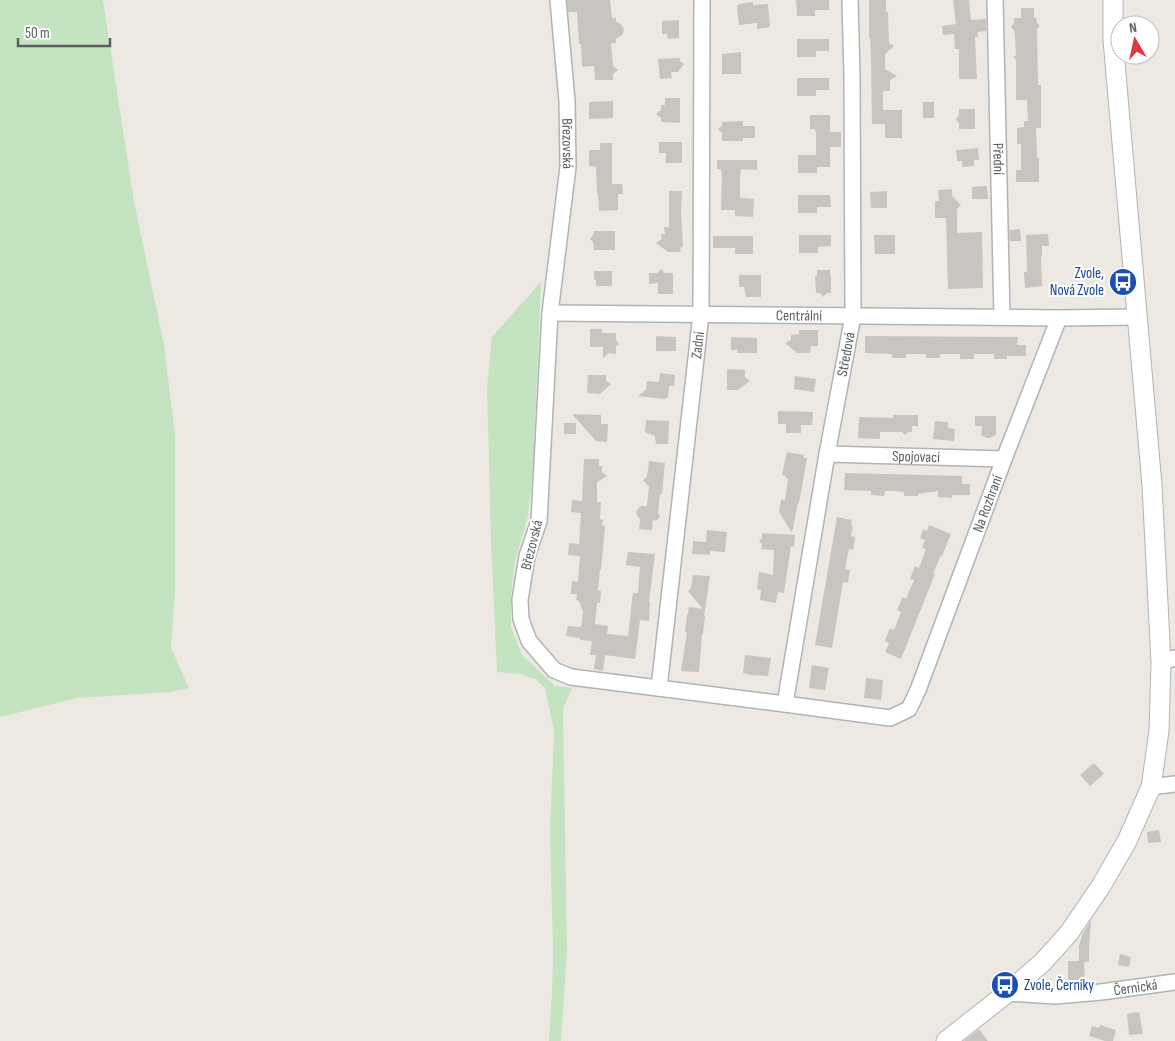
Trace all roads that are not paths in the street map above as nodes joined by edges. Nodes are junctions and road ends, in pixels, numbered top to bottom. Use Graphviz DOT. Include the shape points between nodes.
graph roads {
  1 [pos="558,0"];
  2 [pos="702,0"];
  3 [pos="850,0"];
  4 [pos="995,0"];
  5 [pos="1113,0"];
  6 [pos="550,312"];
  7 [pos="701,314"];
  8 [pos="852,316"];
  9 [pos="1002,317"];
  10 [pos="1137,317"];
  11 [pos="1059,318"];
  12 [pos="826,454"];
  13 [pos="1004,459"];
  14 [pos="1168,660"];
  15 [pos="659,688"];
  16 [pos="918,690"];
  17 [pos="785,704"];
  18 [pos="1175,784"];
  19 [pos="1151,787"];
  20 [pos="1175,982"];
  21 [pos="1006,993"];
  22 [pos="946,1041"];
  1 -- 6 [label="street, Březovská" via="567,101 568,167"];
  2 -- 7 [label="street, Zadní"];
  3 -- 8 [label="street, Středová"];
  4 -- 9 [label="street, Přední"];
  5 -- 10 [label="street" via="1113,40"];
  6 -- 7 [label="street, Centrální"];
  6 -- 15 [label="street, Březovská" via="539,521 527,556 520,600 521,619 529,641 554,670 571,677"];
  7 -- 8 [label="street, Centrální"];
  7 -- 15 [label="street, Zadní"];
  8 -- 9 [label="street, Centrální"];
  8 -- 12 [label="street, Středová"];
  9 -- 11 [label="street, Centrální"];
  10 -- 11 [label="street, Centrální"];
  10 -- 14 [label="street"];
  11 -- 13 [label="street, Na Rozhraní"];
  12 -- 13 [label="street, Spojovací"];
  12 -- 17 [label="street, Středová"];
  13 -- 16 [label="street, Na Rozhraní"];
  14 -- 19 [label="street"];
  15 -- 17 [label="street, Březovská"];
  16 -- 17 [label="street, Březovská" via="909,709 890,718"];
  18 -- 19 [label="street"];
  19 -- 21 [label="street" via="1127,841 1069,933 1042,963"];
  20 -- 21 [label="street, Černická" via="1055,996"];
  21 -- 22 [label="street"];
}
